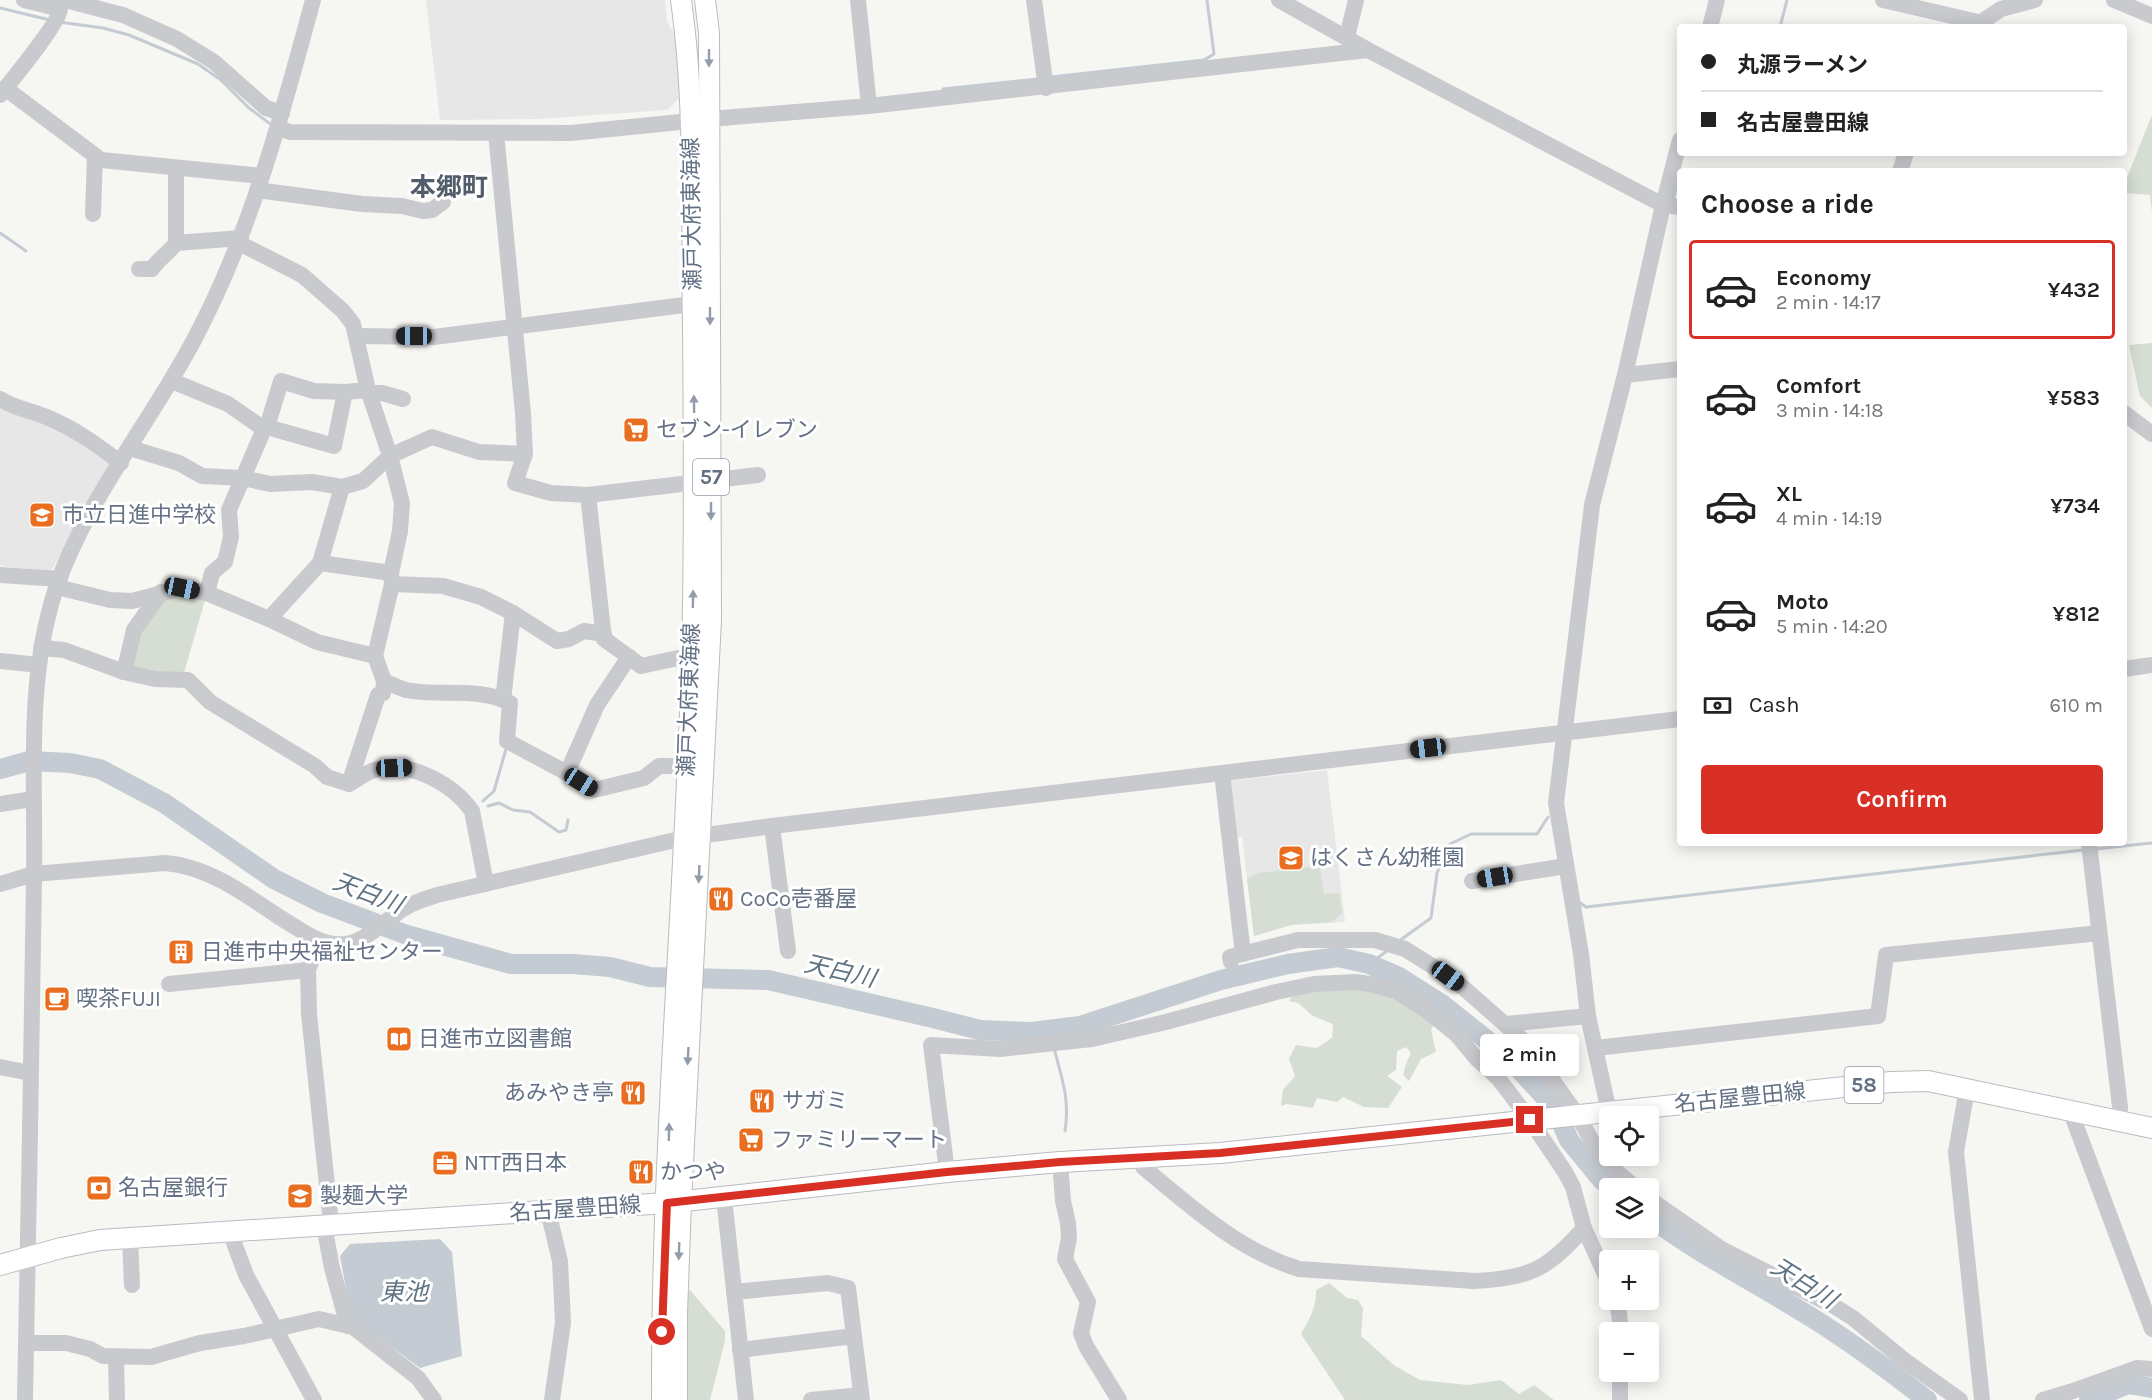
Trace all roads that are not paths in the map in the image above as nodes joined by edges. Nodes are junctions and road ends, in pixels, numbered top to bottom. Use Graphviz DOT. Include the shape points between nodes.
graph roads {
  1 [pos="24,0"];
  2 [pos="313,0"];
  3 [pos="681,0"];
  4 [pos="705,0"];
  5 [pos="858,0"];
  6 [pos="1034,0"];
  7 [pos="1279,0"];
  8 [pos="1356,0"];
  9 [pos="1717,0"];
  10 [pos="1883,0"];
  11 [pos="2036,0"];
  12 [pos="2114,0"];
  13 [pos="2151,12"];
  14 [pos="59,14"];
  15 [pos="1711,24"];
  16 [pos="1972,24"];
  17 [pos="1978,24"];
  18 [pos="1347,37"];
  19 [pos="1368,50"];
  20 [pos="1046,88"];
  21 [pos="3,91"];
  22 [pos="869,106"];
  23 [pos="280,120"];
  24 [pos="700,120"];
  25 [pos="496,133"];
  26 [pos="1677,151"];
  27 [pos="95,156"];
  28 [pos="176,168"];
  29 [pos="259,183"];
  30 [pos="443,202"];
  31 [pos="1663,205"];
  32 [pos="1677,207"];
  33 [pos="93,214"];
  34 [pos="240,241"];
  35 [pos="176,243"];
  36 [pos="139,268"];
  37 [pos="692,304"];
  38 [pos="514,326"];
  39 [pos="356,336"];
  40 [pos="1677,369"];
  41 [pos="1625,375"];
  42 [pos="172,381"];
  43 [pos="368,391"];
  44 [pos="345,392"];
  45 [pos="0,399"];
  46 [pos="403,399"];
  47 [pos="2127,415"];
  48 [pos="266,428"];
  49 [pos="2152,434"];
  50 [pos="525,454"];
  51 [pos="125,456"];
  52 [pos="390,456"];
  53 [pos="758,475"];
  54 [pos="243,478"];
  55 [pos="703,482"];
  56 [pos="342,487"];
  57 [pos="588,495"];
  58 [pos="320,563"];
  59 [pos="0,575"];
  60 [pos="392,578"];
  61 [pos="58,583"];
  62 [pos="161,592"];
  63 [pos="207,593"];
  64 [pos="513,613"];
  65 [pos="269,619"];
  66 [pos="604,634"];
  67 [pos="41,648"];
  68 [pos="692,655"];
  69 [pos="375,656"];
  70 [pos="629,657"];
  71 [pos="0,661"];
  72 [pos="39,665"];
  73 [pos="2152,665"];
  74 [pos="2127,669"];
  75 [pos="124,672"];
  76 [pos="384,681"];
  77 [pos="503,700"];
  78 [pos="1677,719"];
  79 [pos="1566,732"];
  80 [pos="687,766"];
  81 [pos="567,773"];
  82 [pos="1222,773"];
  83 [pos="349,784"];
  84 [pos="33,799"];
  85 [pos="0,804"];
  86 [pos="772,826"];
  87 [pos="692,837"];
  88 [pos="2089,846"];
  89 [pos="1566,866"];
  90 [pos="34,874"];
  91 [pos="1472,881"];
  92 [pos="0,884"];
  93 [pos="486,884"];
  94 [pos="2099,933"];
  95 [pos="319,942"];
  96 [pos="788,951"];
  97 [pos="308,970"];
  98 [pos="169,984"];
  99 [pos="1588,1016"];
  100 [pos="1505,1024"];
  101 [pos="1596,1048"];
  102 [pos="0,1067"];
  103 [pos="31,1073"];
  104 [pos="1967,1089"];
  105 [pos="1608,1106"];
  106 [pos="1659,1107"];
  107 [pos="2070,1110"];
  108 [pos="1599,1113"];
  109 [pos="1575,1116"];
  110 [pos="1533,1120"];
  111 [pos="2120,1121"];
  112 [pos="2152,1128"];
  113 [pos="1142,1159"];
  114 [pos="1060,1162"];
  115 [pos="947,1172"];
  116 [pos="1624,1178"];
  117 [pos="724,1198"];
  118 [pos="674,1203"];
  119 [pos="1659,1206"];
  120 [pos="548,1211"];
  121 [pos="331,1224"];
  122 [pos="1584,1228"];
  123 [pos="230,1232"];
  124 [pos="130,1238"];
  125 [pos="27,1257"];
  126 [pos="1599,1261"];
  127 [pos="0,1265"];
  128 [pos="132,1285"];
  129 [pos="734,1292"];
  130 [pos="2147,1302"];
  131 [pos="348,1326"];
  132 [pos="277,1328"];
  133 [pos="2152,1329"];
  134 [pos="854,1336"];
  135 [pos="26,1343"];
  136 [pos="740,1350"];
  137 [pos="116,1358"];
  138 [pos="2152,1369"];
  139 [pos="1620,1382"];
  140 [pos="862,1397"];
  141 [pos="25,1400"];
  142 [pos="117,1400"];
  143 [pos="314,1400"];
  144 [pos="434,1400"];
  145 [pos="552,1400"];
  146 [pos="662,1400"];
  147 [pos="677,1400"];
  148 [pos="746,1400"];
  149 [pos="811,1400"];
  150 [pos="1119,1400"];
  151 [pos="1620,1400"];
  152 [pos="1960,1400"];
  153 [pos="1982,1400"];
  154 [pos="2043,1400"];
  1 -- 14 [label="street" via="60,9"];
  2 -- 23 [label="street"];
  3 -- 24 [label="main road, 瀬戸大府東海線 / 57"];
  4 -- 24 [label="main road, 瀬戸大府東海線 / 57, one-way" via="709,33"];
  5 -- 22 [label="street"];
  6 -- 20 [label="street"];
  7 -- 18 [label="street"];
  8 -- 18 [label="street"];
  9 -- 15 [label="street"];
  10 -- 16 [label="street"];
  11 -- 17 [label="street" via="2001,9"];
  12 -- 13 [label="street"];
  14 -- 21 [label="street"];
  14 -- 23 [label="street" via="123,15 177,39 214,62"];
  18 -- 19 [label="street"];
  19 -- 20 [label="street"];
  19 -- 31 [label="street"];
  20 -- 22 [label="street"];
  21 -- 27 [label="street"];
  22 -- 24 [label="street"];
  23 -- 25 [label="street" via="290,132"];
  23 -- 29 [label="street"];
  24 -- 25 [label="street" via="570,133"];
  24 -- 37 [label="main road, 瀬戸大府東海線 / 57"];
  24 -- 55 [label="main road, 瀬戸大府東海線 / 57, one-way"];
  25 -- 38 [label="street"];
  26 -- 31 [label="street"];
  27 -- 28 [label="street" via="101,160"];
  27 -- 33 [label="street"];
  28 -- 29 [label="street"];
  28 -- 35 [label="street"];
  29 -- 30 [label="street" via="362,204 423,211"];
  29 -- 34 [label="street"];
  31 -- 32 [label="street"];
  31 -- 41 [label="street"];
  34 -- 35 [label="street"];
  34 -- 39 [label="street" via="302,275 344,311"];
  34 -- 42 [label="street"];
  35 -- 36 [label="street" via="152,269"];
  37 -- 38 [label="street"];
  55 -- 37 [label="main road, 瀬戸大府東海線 / 57, one-way"];
  38 -- 39 [label="street" via="434,336"];
  38 -- 50 [label="street"];
  39 -- 43 [label="street"];
  40 -- 41 [label="street"];
  41 -- 79 [label="street" via="1592,505"];
  42 -- 48 [label="street" via="228,404"];
  42 -- 51 [label="street"];
  43 -- 44 [label="street"];
  43 -- 46 [label="street"];
  43 -- 52 [label="street"];
  44 -- 48 [label="street" via="314,391 280,381"];
  44 -- 48 [label="street" via="334,446"];
  45 -- 51 [label="street"];
  47 -- 49 [label="street"];
  48 -- 54 [label="street"];
  50 -- 52 [label="street" via="479,452 432,437"];
  50 -- 57 [label="street" via="515,483 551,493"];
  51 -- 54 [label="street" via="179,463 202,476"];
  51 -- 61 [label="street" via="84,524"];
  52 -- 56 [label="street" via="363,481"];
  52 -- 60 [label="street" via="402,503"];
  53 -- 55 [label="street"];
  54 -- 56 [label="street" via="270,484 312,482"];
  54 -- 63 [label="street" via="229,510 231,537 225,562 212,573"];
  55 -- 57 [label="street"];
  68 -- 55 [label="main road, 瀬戸大府東海線 / 57, one-way"];
  55 -- 87 [label="main road, 瀬戸大府東海線 / 57, one-way" via="711,620"];
  56 -- 58 [label="street"];
  57 -- 66 [label="street"];
  58 -- 60 [label="street"];
  58 -- 65 [label="street"];
  59 -- 61 [label="street"];
  60 -- 64 [label="street" via="443,586 481,597"];
  60 -- 69 [label="street"];
  61 -- 62 [label="street" via="110,600 132,601"];
  61 -- 67 [label="street"];
  62 -- 63 [label="street" via="182,588"];
  62 -- 75 [label="street" via="134,630"];
  63 -- 65 [label="street"];
  64 -- 66 [label="street" via="557,641 584,631"];
  64 -- 77 [label="street"];
  65 -- 69 [label="street" via="317,642"];
  66 -- 70 [label="street" via="604,639"];
  67 -- 72 [label="street"];
  67 -- 75 [label="street" via="64,650"];
  68 -- 70 [label="street" via="641,666"];
  68 -- 80 [label="main road, 瀬戸大府東海線 / 57"];
  69 -- 76 [label="street"];
  70 -- 81 [label="street" via="597,705"];
  71 -- 72 [label="street"];
  72 -- 84 [label="street"];
  73 -- 74 [label="street"];
  75 -- 83 [label="street" via="188,681 210,702 327,777"];
  76 -- 77 [label="street" via="406,690 462,692"];
  76 -- 83 [label="street"];
  77 -- 81 [label="street" via="510,703 507,741"];
  78 -- 79 [label="street"];
  79 -- 82 [label="street"];
  79 -- 89 [label="street" via="1556,803"];
  80 -- 81 [label="street" via="659,766 644,778 594,790"];
  80 -- 87 [label="main road, 瀬戸大府東海線 / 57"];
  82 -- 86 [label="street"];
  82 -- 100 [label="street" via="1237,958 1298,940 1375,940 1406,950 1448,976"];
  83 -- 93 [label="street" via="378,769 409,768 441,783 472,811"];
  84 -- 85 [label="street"];
  84 -- 90 [label="street"];
  86 -- 87 [label="street"];
  86 -- 96 [label="street"];
  87 -- 93 [label="street"];
  87 -- 118 [label="main road, 瀬戸大府東海線 / 57"];
  88 -- 94 [label="street"];
  89 -- 91 [label="street"];
  89 -- 99 [label="street"];
  90 -- 92 [label="street"];
  90 -- 95 [label="street" via="176,864 204,872 245,894"];
  90 -- 103 [label="street"];
  93 -- 95 [label="street" via="405,907 358,941 345,945"];
  94 -- 101 [label="street" via="1886,955 1878,1016"];
  94 -- 111 [label="street"];
  95 -- 97 [label="street"];
  97 -- 98 [label="street"];
  97 -- 121 [label="street"];
  99 -- 100 [label="street"];
  99 -- 101 [label="street"];
  100 -- 109 [label="street" via="1538,1056"];
  101 -- 105 [label="street"];
  102 -- 103 [label="street"];
  103 -- 125 [label="street"];
  104 -- 106 [label="main road, 名古屋豊田線 / 58" via="1928,1081 1891,1082"];
  104 -- 107 [label="main road, 名古屋豊田線 / 58"];
  104 -- 153 [label="street" via="1956,1152"];
  107 -- 111 [label="main road, 名古屋豊田線 / 58"];
  107 -- 130 [label="street"];
  108 -- 109 [label="main road, 名古屋豊田線 / 58"];
  109 -- 110 [label="main road, 名古屋豊田線 / 58"];
  109 -- 116 [label="street"];
  110 -- 113 [label="main road, 名古屋豊田線 / 58"];
  110 -- 115 [label="street" via="1456,1034 1426,1010 1384,987 1336,982 1276,992 1092,1040 1000,1049 931,1045"];
  110 -- 122 [label="street" via="1573,1187"];
  111 -- 112 [label="main road, 名古屋豊田線 / 58"];
  113 -- 114 [label="main road, 名古屋豊田線 / 58"];
  113 -- 122 [label="street" via="1143,1167 1219,1229 1275,1262 1299,1269 1503,1280 1544,1266 1561,1254"];
  114 -- 115 [label="main road, 名古屋豊田線 / 58"];
  114 -- 150 [label="street" via="1069,1238 1065,1259 1088,1302 1081,1333"];
  115 -- 117 [label="main road, 名古屋豊田線 / 58"];
  117 -- 118 [label="main road, 名古屋豊田線 / 58"];
  117 -- 129 [label="street"];
  118 -- 120 [label="main road, 名古屋豊田線 / 58"];
  118 -- 146 [label="main road, 瀬戸大府東海線 / 57" via="662,1309"];
  118 -- 147 [label="main road, 瀬戸大府東海線 / 57, one-way"];
  119 -- 152 [label="street" via="1723,1250 1853,1318"];
  120 -- 121 [label="main road, 名古屋豊田線 / 58"];
  120 -- 145 [label="street" via="560,1261 563,1323"];
  121 -- 123 [label="main road, 名古屋豊田線 / 58"];
  121 -- 131 [label="street" via="326,1236"];
  122 -- 126 [label="street"];
  123 -- 124 [label="main road, 名古屋豊田線 / 58"];
  123 -- 132 [label="street" via="246,1275"];
  124 -- 125 [label="main road, 名古屋豊田線 / 58" via="100,1240"];
  124 -- 128 [label="street"];
  125 -- 127 [label="main road, 名古屋豊田線 / 58"];
  125 -- 135 [label="street"];
  129 -- 134 [label="street" via="828,1283 848,1288"];
  129 -- 136 [label="street"];
  130 -- 133 [label="street"];
  131 -- 132 [label="street" via="319,1319"];
  131 -- 144 [label="street" via="418,1378"];
  132 -- 137 [label="street" via="151,1357"];
  132 -- 143 [label="street"];
  134 -- 136 [label="street"];
  134 -- 140 [label="street"];
  135 -- 137 [label="street" via="66,1343"];
  135 -- 141 [label="street"];
  136 -- 148 [label="street"];
  137 -- 142 [label="street"];
  138 -- 154 [label="street" via="2137,1368"];
  139 -- 151 [label="street"];
  140 -- 149 [label="street"];
}
